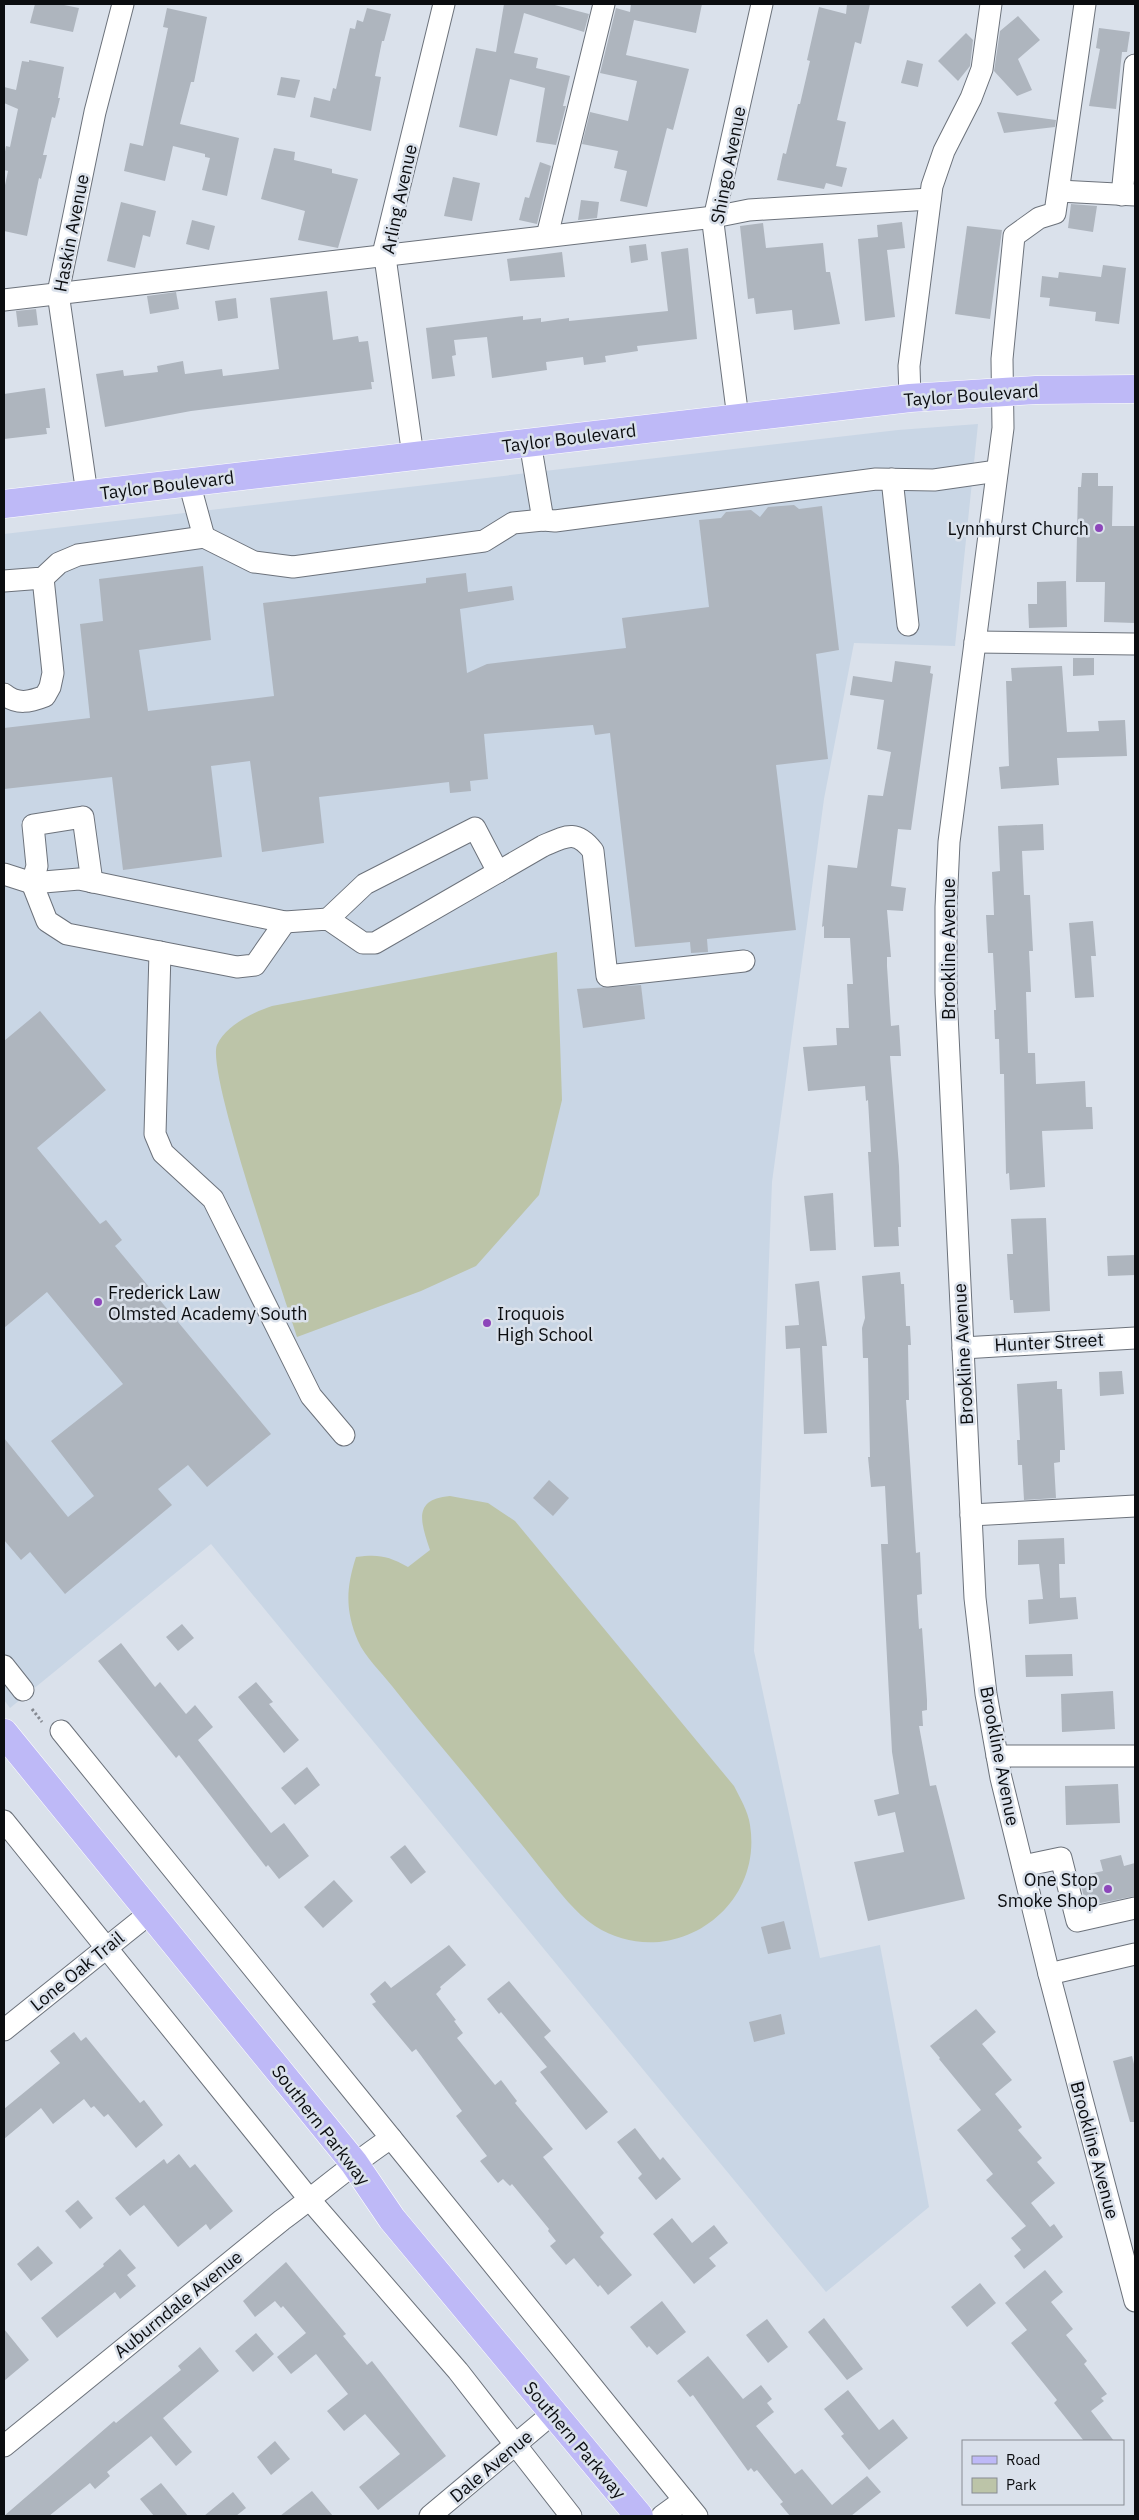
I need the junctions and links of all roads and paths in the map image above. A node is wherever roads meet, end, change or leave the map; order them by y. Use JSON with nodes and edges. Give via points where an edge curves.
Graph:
{"nodes":[{"id":1,"x":124,"y":4,"type":"edge"},
{"id":2,"x":444,"y":4,"type":"edge"},
{"id":3,"x":604,"y":4,"type":"edge"},
{"id":4,"x":762,"y":4,"type":"edge"},
{"id":5,"x":990,"y":4,"type":"edge"},
{"id":6,"x":1085,"y":4,"type":"edge"},
{"id":7,"x":1135,"y":64,"type":"edge"},
{"id":8,"x":1059,"y":191,"type":"junction"},
{"id":9,"x":1128,"y":195,"type":"edge"},
{"id":10,"x":930,"y":199,"type":"junction"},
{"id":11,"x":714,"y":217,"type":"junction"},
{"id":12,"x":547,"y":236,"type":"junction"},
{"id":13,"x":385,"y":255,"type":"junction"},
{"id":14,"x":58,"y":293,"type":"junction"},
{"id":15,"x":4,"y":300,"type":"edge"},
{"id":16,"x":1135,"y":389,"type":"edge"},
{"id":17,"x":1002,"y":392,"type":"junction"},
{"id":18,"x":910,"y":398,"type":"junction"},
{"id":19,"x":738,"y":418,"type":"junction"},
{"id":20,"x":530,"y":442,"type":"junction"},
{"id":21,"x":413,"y":456,"type":"junction"},
{"id":22,"x":997,"y":472,"type":"junction"},
{"id":23,"x":892,"y":479,"type":"junction"},
{"id":24,"x":189,"y":482,"type":"junction"},
{"id":25,"x":86,"y":494,"type":"junction"},
{"id":26,"x":4,"y":504,"type":"edge"},
{"id":27,"x":543,"y":520,"type":"junction"},
{"id":28,"x":204,"y":537,"type":"junction"},
{"id":29,"x":43,"y":578,"type":"junction"},
{"id":30,"x":4,"y":581,"type":"edge"},
{"id":31,"x":908,"y":625,"type":"dead end"},
{"id":32,"x":975,"y":642,"type":"junction"},
{"id":33,"x":1135,"y":644,"type":"edge"},
{"id":34,"x":4,"y":694,"type":"edge"},
{"id":35,"x":498,"y":872,"type":"junction"},
{"id":36,"x":4,"y":874,"type":"edge"},
{"id":37,"x":92,"y":882,"type":"junction"},
{"id":38,"x":32,"y":883,"type":"junction"},
{"id":39,"x":328,"y":919,"type":"junction"},
{"id":40,"x":285,"y":922,"type":"junction"},
{"id":41,"x":160,"y":952,"type":"junction"},
{"id":42,"x":744,"y":961,"type":"dead end"},
{"id":43,"x":1135,"y":1338,"type":"edge"},
{"id":44,"x":963,"y":1348,"type":"junction"},
{"id":45,"x":344,"y":1435,"type":"dead end"},
{"id":46,"x":1135,"y":1506,"type":"edge"},
{"id":47,"x":971,"y":1515,"type":"junction"},
{"id":48,"x":4,"y":1666,"type":"edge"},
{"id":49,"x":23,"y":1690,"type":"joint"},
{"id":50,"x":60,"y":1731,"type":"joint"},
{"id":51,"x":4,"y":1733,"type":"edge"},
{"id":52,"x":997,"y":1756,"type":"junction"},
{"id":53,"x":1135,"y":1756,"type":"edge"},
{"id":54,"x":4,"y":1821,"type":"edge"},
{"id":55,"x":1023,"y":1866,"type":"junction"},
{"id":56,"x":1135,"y":1908,"type":"edge"},
{"id":57,"x":150,"y":1913,"type":"junction"},
{"id":58,"x":107,"y":1948,"type":"junction"},
{"id":59,"x":1135,"y":1954,"type":"edge"},
{"id":60,"x":1049,"y":1974,"type":"junction"},
{"id":61,"x":4,"y":2030,"type":"edge"},
{"id":62,"x":391,"y":2138,"type":"junction"},
{"id":63,"x":354,"y":2163,"type":"junction"},
{"id":64,"x":310,"y":2200,"type":"junction"},
{"id":65,"x":1135,"y":2301,"type":"edge"},
{"id":66,"x":552,"y":2414,"type":"junction"},
{"id":67,"x":515,"y":2445,"type":"junction"},
{"id":68,"x":4,"y":2446,"type":"edge"},
{"id":69,"x":690,"y":2508,"type":"edge"},
{"id":70,"x":430,"y":2516,"type":"edge"},
{"id":71,"x":571,"y":2516,"type":"edge"},
{"id":72,"x":639,"y":2516,"type":"edge"},
{"id":73,"x":662,"y":2516,"type":"edge"}],
"edges":[{"from":1,"to":14,"type":"street","name":"Haskin Avenue","via":[[96,112]]},
{"from":2,"to":13,"type":"street","name":"Arling Avenue"},
{"from":3,"to":12,"type":"street"},
{"from":4,"to":11,"type":"street","name":"Shingo Avenue"},
{"from":5,"to":10,"type":"street","via":[[982,68],[944,152]]},
{"from":6,"to":8,"type":"street"},
{"from":7,"to":9,"type":"street"},
{"from":8,"to":9,"type":"street"},
{"from":8,"to":17,"type":"street","name":"Brookline Avenue","via":[[1055,213],[1038,218],[1014,236],[1002,359]]},
{"from":10,"to":11,"type":"street","via":[[749,210]]},
{"from":10,"to":18,"type":"street","via":[[909,366]]},
{"from":11,"to":12,"type":"street"},
{"from":11,"to":19,"type":"street","name":"Shingo Avenue"},
{"from":12,"to":13,"type":"street"},
{"from":13,"to":14,"type":"street"},
{"from":13,"to":21,"type":"street","name":"Arling Avenue"},
{"from":14,"to":15,"type":"street"},
{"from":14,"to":25,"type":"street","name":"Haskin Avenue"},
{"from":16,"to":17,"type":"main road","name":"Taylor Boulevard"},
{"from":17,"to":18,"type":"main road","name":"Taylor Boulevard"},
{"from":17,"to":22,"type":"street","name":"Brookline Avenue","via":[[1004,428]]},
{"from":18,"to":19,"type":"main road","name":"Taylor Boulevard"},
{"from":19,"to":20,"type":"main road","name":"Taylor Boulevard"},
{"from":20,"to":21,"type":"main road","name":"Taylor Boulevard"},
{"from":20,"to":27,"type":"street"},
{"from":21,"to":24,"type":"main road","name":"Taylor Boulevard"},
{"from":22,"to":23,"type":"street","via":[[934,480]]},
{"from":22,"to":32,"type":"street","name":"Brookline Avenue"},
{"from":23,"to":27,"type":"street","via":[[876,478]]},
{"from":23,"to":31,"type":"street"},
{"from":24,"to":25,"type":"main road","name":"Taylor Boulevard"},
{"from":24,"to":28,"type":"street"},
{"from":25,"to":26,"type":"main road","name":"Taylor Boulevard"},
{"from":27,"to":28,"type":"street","via":[[513,524],[484,541],[292,567],[254,562]]},
{"from":28,"to":29,"type":"street","via":[[78,556],[58,563]]},
{"from":29,"to":30,"type":"street"},
{"from":29,"to":34,"type":"street","via":[[53,673],[50,687],[45,696],[33,701],[11,700]]},
{"from":32,"to":33,"type":"street"},
{"from":32,"to":44,"type":"street","name":"Brookline Avenue","via":[[949,842],[946,907],[946,994]]},
{"from":35,"to":39,"type":"street","via":[[375,943],[363,943]]},
{"from":35,"to":39,"type":"street","via":[[475,828],[365,884]]},
{"from":35,"to":42,"type":"street","via":[[562,837],[578,836],[593,851],[607,976]]},
{"from":36,"to":38,"type":"street"},
{"from":37,"to":38,"type":"street","via":[[79,879]]},
{"from":37,"to":38,"type":"street","via":[[83,817],[33,825],[37,866]]},
{"from":37,"to":40,"type":"street"},
{"from":38,"to":41,"type":"street","via":[[47,921],[67,934]]},
{"from":39,"to":40,"type":"street"},
{"from":40,"to":41,"type":"street","via":[[255,965],[237,966]]},
{"from":41,"to":45,"type":"street","via":[[155,1134],[163,1153],[213,1200],[312,1396]]},
{"from":43,"to":44,"type":"street","name":"Hunter Street"},
{"from":44,"to":47,"type":"street","name":"Brookline Avenue"},
{"from":46,"to":47,"type":"street"},
{"from":47,"to":52,"type":"street","name":"Brookline Avenue","via":[[975,1598]]},
{"from":48,"to":49,"type":"street"},
{"from":49,"to":50,"type":"path","via":[[23,1698],[50,1732]]},
{"from":50,"to":62,"type":"street"},
{"from":51,"to":57,"type":"main road","name":"Southern Parkway"},
{"from":52,"to":53,"type":"street"},
{"from":52,"to":55,"type":"street","name":"Brookline Avenue"},
{"from":54,"to":58,"type":"street"},
{"from":55,"to":56,"type":"street","via":[[1061,1858],[1077,1921]]},
{"from":55,"to":60,"type":"street","name":"Brookline Avenue"},
{"from":57,"to":58,"type":"street","name":"Lone Oak Trail"},
{"from":57,"to":63,"type":"main road","name":"Southern Parkway"},
{"from":58,"to":61,"type":"street","name":"Lone Oak Trail"},
{"from":58,"to":64,"type":"street"},
{"from":59,"to":60,"type":"street"},
{"from":60,"to":65,"type":"street","name":"Brookline Avenue"},
{"from":62,"to":63,"type":"street","name":"Auburndale Avenue"},
{"from":62,"to":69,"type":"street"},
{"from":63,"to":64,"type":"street","name":"Auburndale Avenue"},
{"from":63,"to":66,"type":"main road","name":"Southern Parkway","via":[[392,2219]]},
{"from":64,"to":67,"type":"street","via":[[458,2371]]},
{"from":64,"to":68,"type":"street","name":"Auburndale Avenue"},
{"from":66,"to":67,"type":"street","name":"Dale Avenue"},
{"from":66,"to":72,"type":"main road","name":"Southern Parkway"},
{"from":67,"to":70,"type":"street","name":"Dale Avenue"},
{"from":67,"to":71,"type":"street"},
{"from":69,"to":73,"type":"street"}]}
